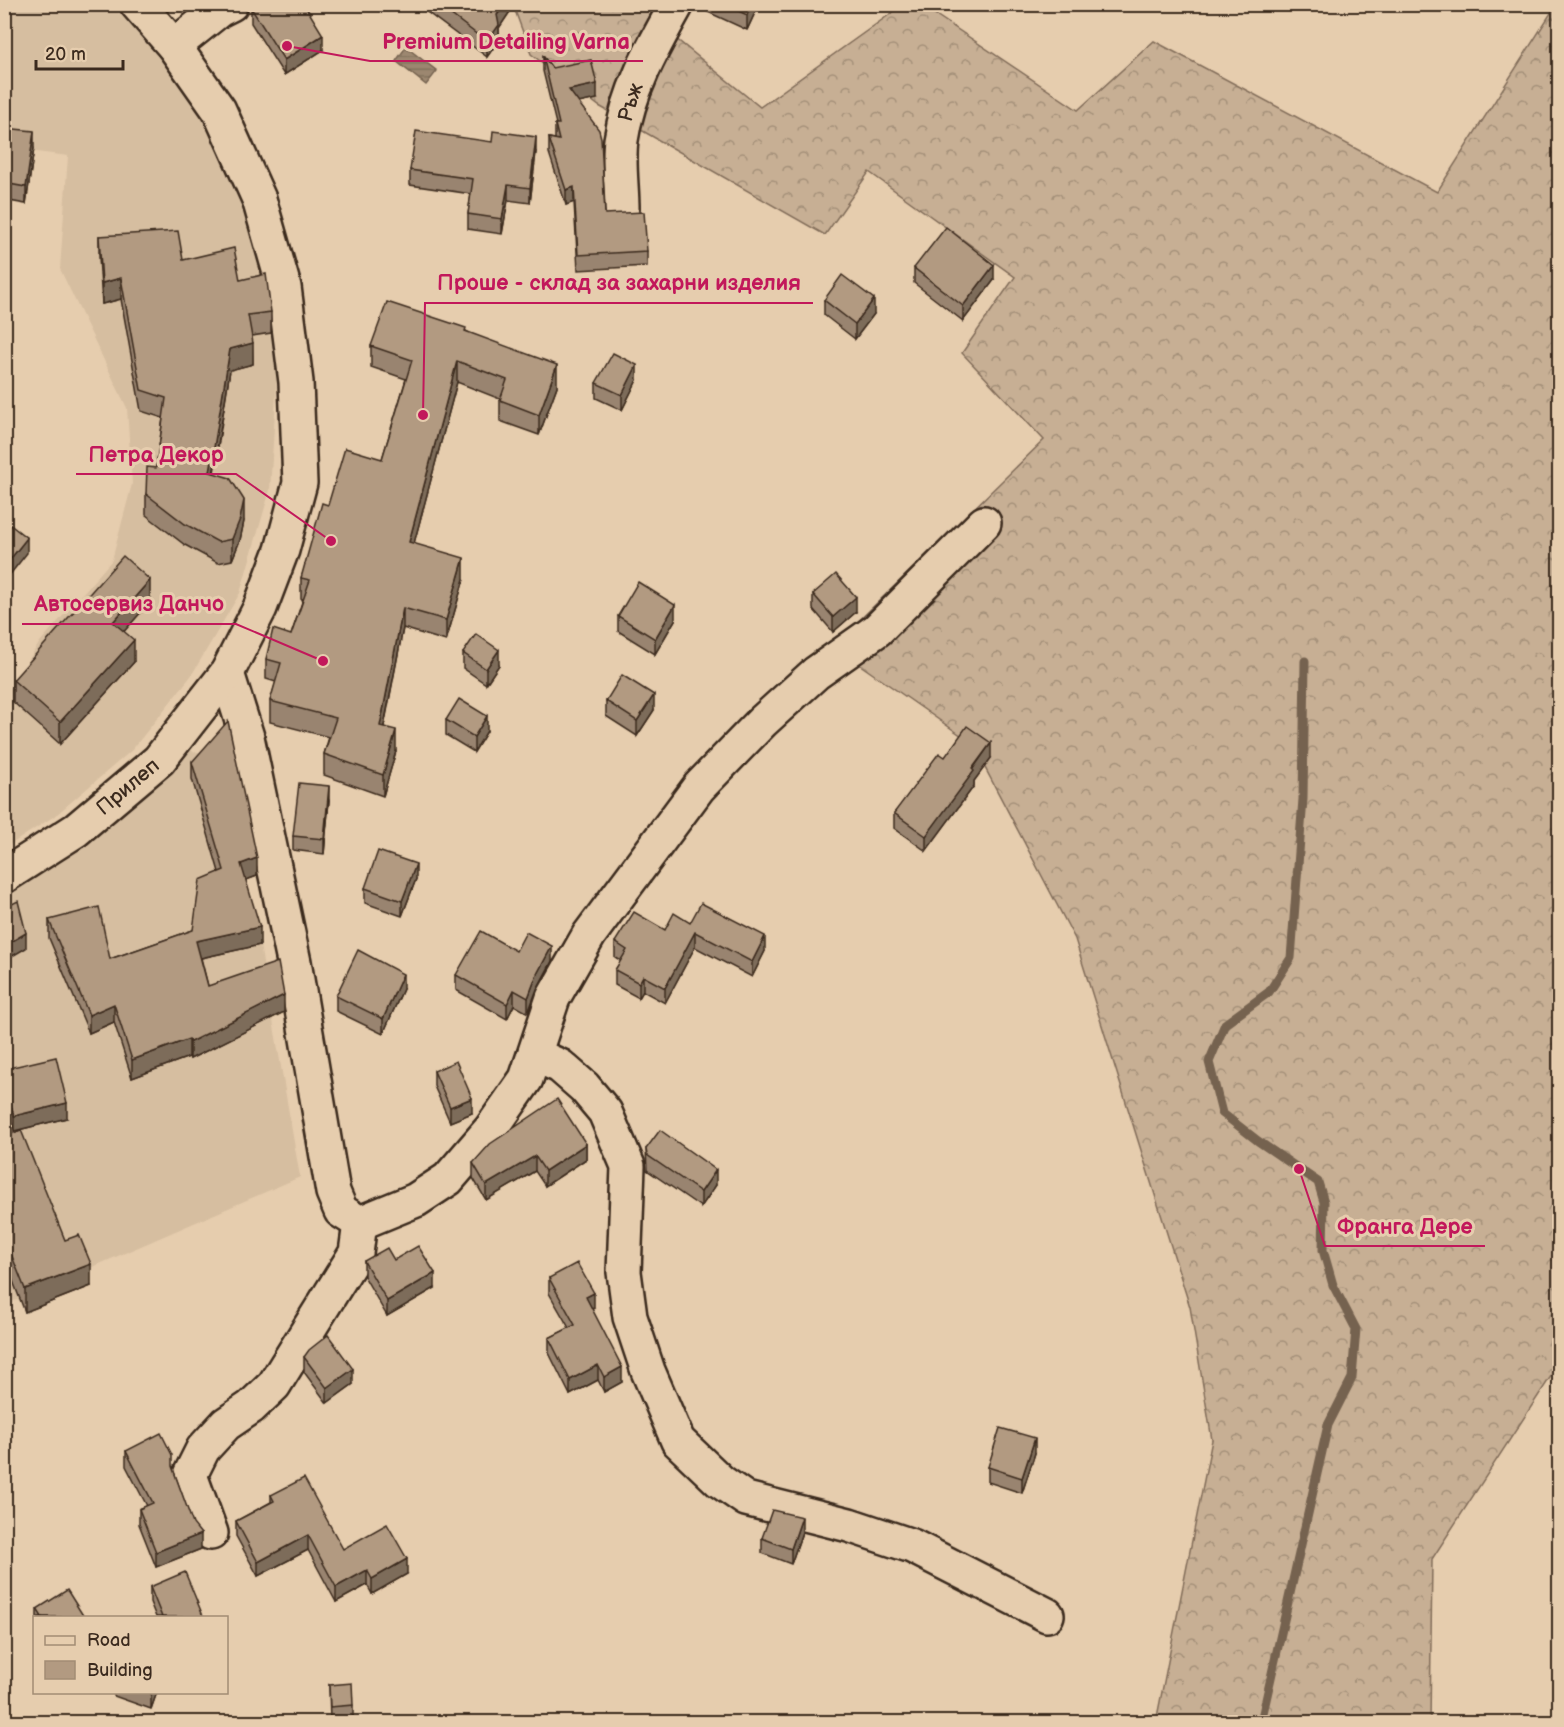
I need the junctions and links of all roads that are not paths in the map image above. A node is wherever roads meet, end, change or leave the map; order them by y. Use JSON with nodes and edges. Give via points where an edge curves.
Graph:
{"nodes":[{"id":1,"x":136,"y":4,"type":"edge"},
{"id":2,"x":231,"y":4,"type":"edge"},
{"id":3,"x":677,"y":4,"type":"edge"},
{"id":4,"x":174,"y":46,"type":"junction"},
{"id":5,"x":622,"y":209,"type":"dead end"},
{"id":6,"x":984,"y":523,"type":"dead end"},
{"id":7,"x":227,"y":673,"type":"junction"},
{"id":8,"x":4,"y":876,"type":"edge"},
{"id":9,"x":535,"y":1055,"type":"junction"},
{"id":10,"x":360,"y":1223,"type":"junction"},
{"id":11,"x":211,"y":1533,"type":"dead end"},
{"id":12,"x":1047,"y":1615,"type":"dead end"}],
"edges":[{"from":1,"to":4,"type":"street","name":"Прилеп"},
{"from":2,"to":4,"type":"street"},
{"from":3,"to":5,"type":"street","name":"Ръж","via":[[651,49],[631,100],[621,141]]},
{"from":4,"to":7,"type":"street","name":"Прилеп","via":[[219,110],[259,199],[284,287],[296,382],[300,483],[282,550],[260,608]]},
{"from":6,"to":9,"type":"street","via":[[877,630],[816,673],[699,788],[589,935],[553,998]]},
{"from":7,"to":8,"type":"street","name":"Прилеп","via":[[159,760],[76,830]]},
{"from":7,"to":10,"type":"street","via":[[247,737],[294,962],[333,1192],[341,1211]]},
{"from":9,"to":10,"type":"street","via":[[526,1079],[448,1179],[417,1200]]},
{"from":9,"to":12,"type":"street","via":[[560,1066],[591,1095],[605,1112],[628,1166],[624,1272],[630,1317],[678,1441],[720,1481],[746,1499],[849,1525],[912,1546]]},
{"from":10,"to":11,"type":"street","via":[[356,1253],[274,1385],[226,1424],[203,1449],[190,1475]]}]}
